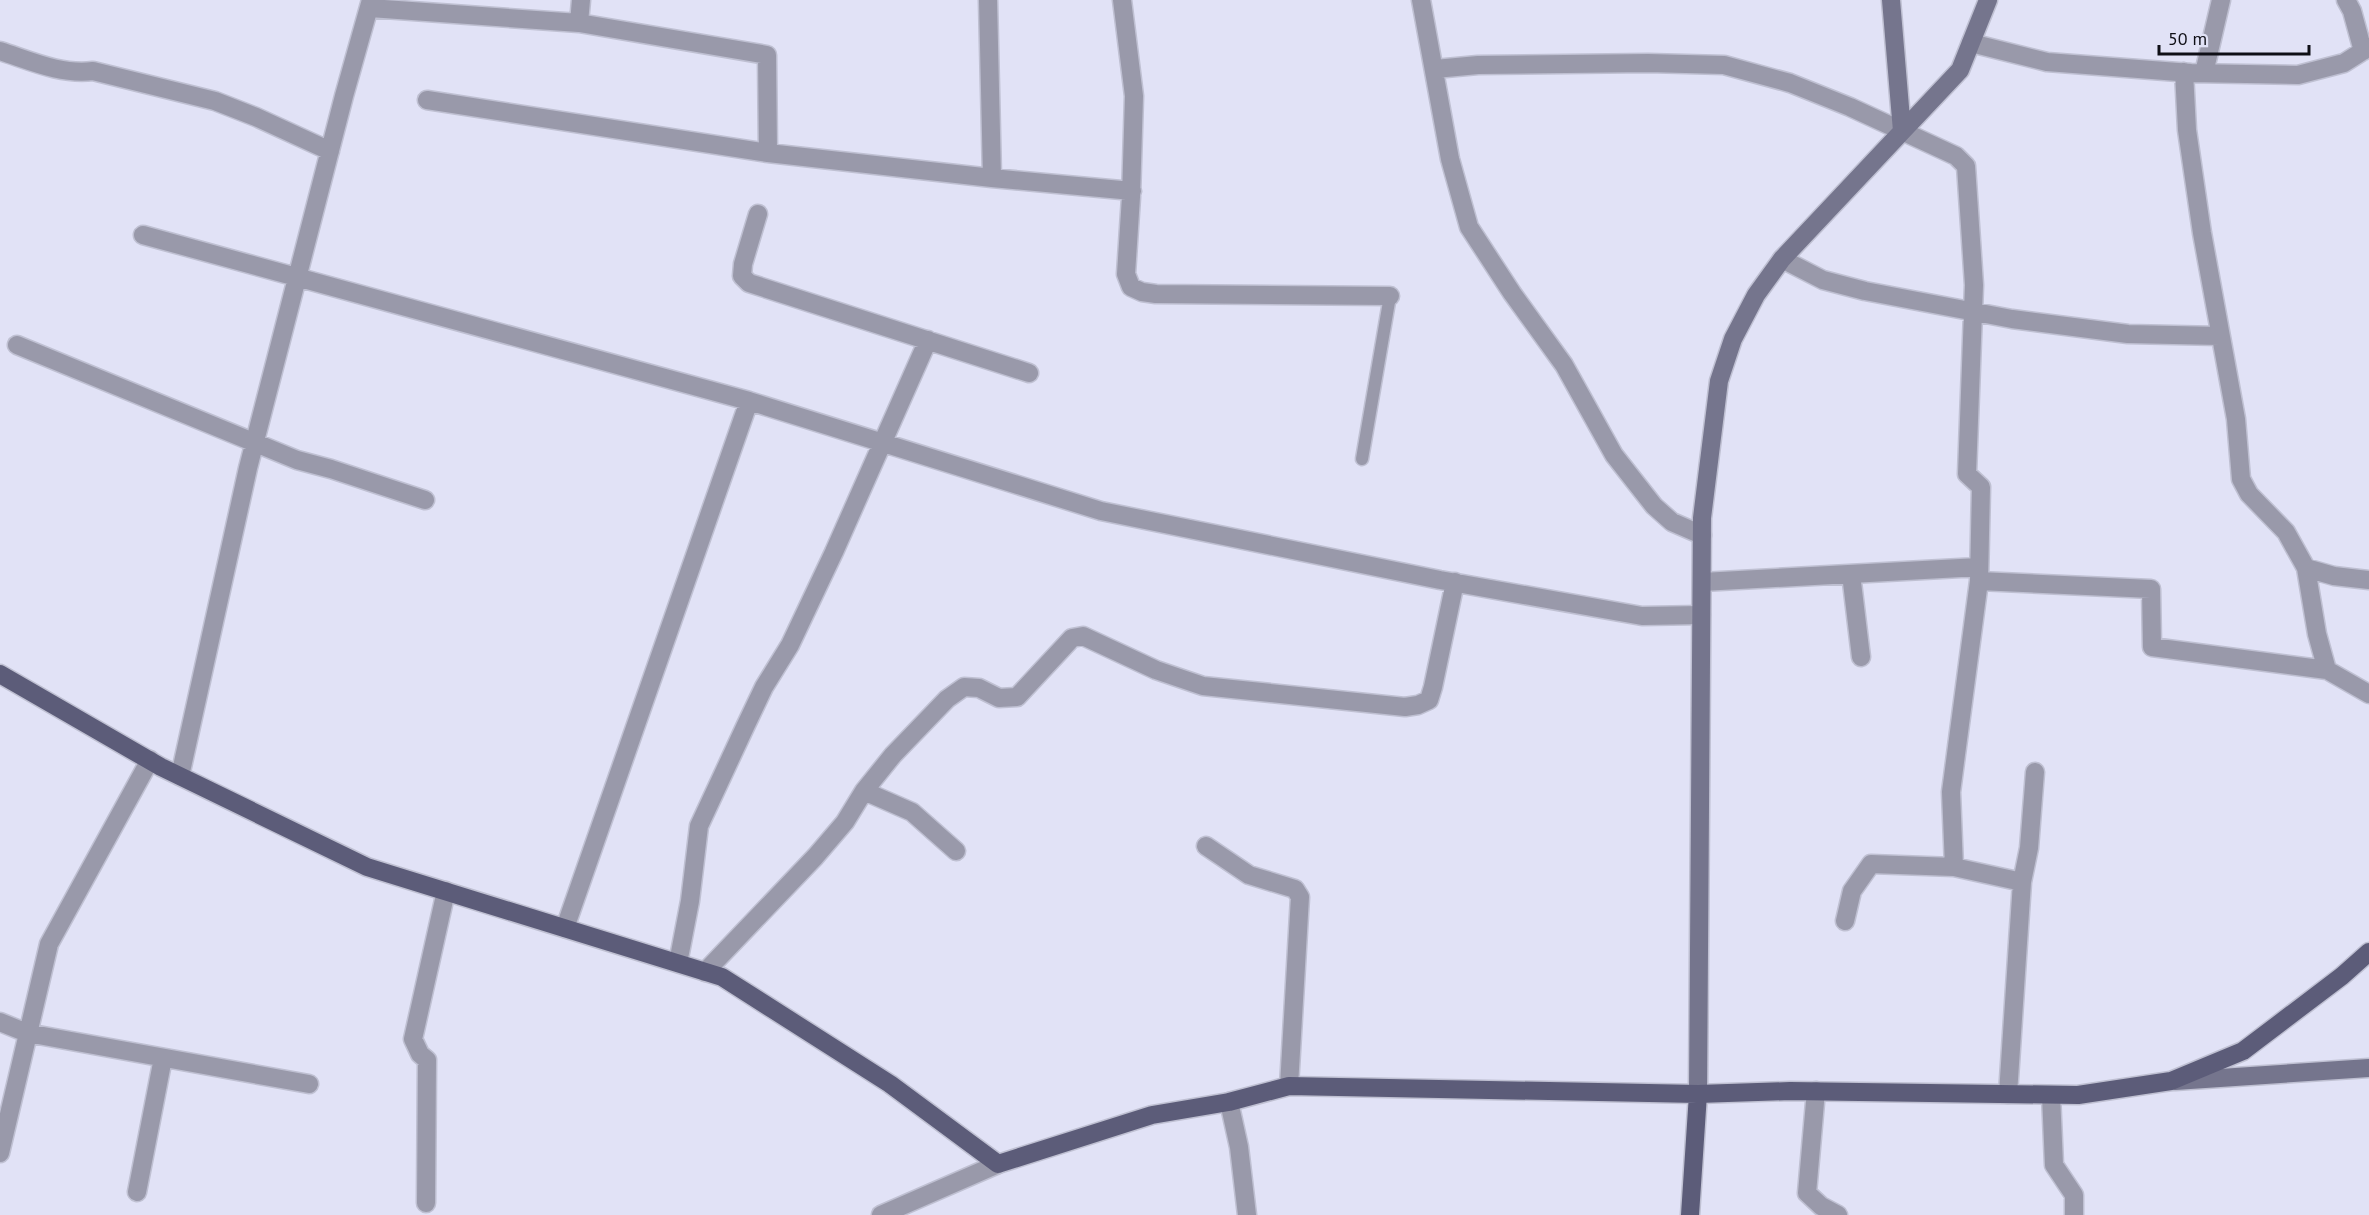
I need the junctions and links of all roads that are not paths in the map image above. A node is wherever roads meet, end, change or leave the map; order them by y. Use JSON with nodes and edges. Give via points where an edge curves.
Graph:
{"nodes":[{"id":1,"x":581,"y":0,"type":"edge"},
{"id":2,"x":988,"y":0,"type":"edge"},
{"id":3,"x":1122,"y":0,"type":"edge"},
{"id":4,"x":1421,"y":0,"type":"edge"},
{"id":5,"x":1891,"y":0,"type":"edge"},
{"id":6,"x":1988,"y":0,"type":"edge"},
{"id":7,"x":2221,"y":0,"type":"edge"},
{"id":8,"x":2346,"y":0,"type":"edge"},
{"id":9,"x":371,"y":4,"type":"edge"},
{"id":10,"x":579,"y":23,"type":"junction"},
{"id":11,"x":1971,"y":43,"type":"junction"},
{"id":12,"x":2366,"y":49,"type":"edge"},
{"id":13,"x":0,"y":51,"type":"edge"},
{"id":14,"x":1435,"y":69,"type":"junction"},
{"id":15,"x":2184,"y":72,"type":"junction"},
{"id":16,"x":2204,"y":73,"type":"junction"},
{"id":17,"x":427,"y":100,"type":"dead end"},
{"id":18,"x":1902,"y":132,"type":"junction"},
{"id":19,"x":330,"y":151,"type":"junction"},
{"id":20,"x":768,"y":153,"type":"junction"},
{"id":21,"x":992,"y":178,"type":"junction"},
{"id":22,"x":1132,"y":191,"type":"junction"},
{"id":23,"x":758,"y":214,"type":"dead end"},
{"id":24,"x":143,"y":235,"type":"dead end"},
{"id":25,"x":1782,"y":258,"type":"junction"},
{"id":26,"x":297,"y":278,"type":"junction"},
{"id":27,"x":1390,"y":296,"type":"joint"},
{"id":28,"x":1972,"y":312,"type":"junction"},
{"id":29,"x":2220,"y":336,"type":"junction"},
{"id":30,"x":928,"y":340,"type":"junction"},
{"id":31,"x":17,"y":345,"type":"dead end"},
{"id":32,"x":1029,"y":373,"type":"dead end"},
{"id":33,"x":749,"y":401,"type":"junction"},
{"id":34,"x":883,"y":441,"type":"junction"},
{"id":35,"x":254,"y":442,"type":"junction"},
{"id":36,"x":1362,"y":459,"type":"dead end"},
{"id":37,"x":425,"y":500,"type":"dead end"},
{"id":38,"x":1702,"y":535,"type":"junction"},
{"id":39,"x":2306,"y":568,"type":"junction"},
{"id":40,"x":1851,"y":574,"type":"junction"},
{"id":41,"x":1979,"y":574,"type":"junction"},
{"id":42,"x":2369,"y":580,"type":"edge"},
{"id":43,"x":1455,"y":582,"type":"junction"},
{"id":44,"x":1702,"y":582,"type":"junction"},
{"id":45,"x":1701,"y":615,"type":"junction"},
{"id":46,"x":1861,"y":657,"type":"dead end"},
{"id":47,"x":2327,"y":670,"type":"junction"},
{"id":48,"x":0,"y":674,"type":"edge"},
{"id":49,"x":2369,"y":694,"type":"edge"},
{"id":50,"x":150,"y":760,"type":"junction"},
{"id":51,"x":2035,"y":772,"type":"dead end"},
{"id":52,"x":180,"y":776,"type":"junction"},
{"id":53,"x":864,"y":791,"type":"junction"},
{"id":54,"x":1206,"y":846,"type":"dead end"},
{"id":55,"x":956,"y":851,"type":"dead end"},
{"id":56,"x":1954,"y":867,"type":"junction"},
{"id":57,"x":2022,"y":882,"type":"junction"},
{"id":58,"x":446,"y":891,"type":"junction"},
{"id":59,"x":1845,"y":921,"type":"dead end"},
{"id":60,"x":565,"y":928,"type":"junction"},
{"id":61,"x":2369,"y":952,"type":"edge"},
{"id":62,"x":678,"y":963,"type":"junction"},
{"id":63,"x":705,"y":972,"type":"junction"},
{"id":64,"x":0,"y":1022,"type":"edge"},
{"id":65,"x":27,"y":1033,"type":"junction"},
{"id":66,"x":163,"y":1058,"type":"junction"},
{"id":67,"x":2369,"y":1068,"type":"edge"},
{"id":68,"x":2171,"y":1081,"type":"junction"},
{"id":69,"x":309,"y":1084,"type":"dead end"},
{"id":70,"x":1289,"y":1086,"type":"junction"},
{"id":71,"x":1816,"y":1091,"type":"junction"},
{"id":72,"x":1698,"y":1094,"type":"junction"},
{"id":73,"x":2008,"y":1094,"type":"junction"},
{"id":74,"x":2051,"y":1095,"type":"junction"},
{"id":75,"x":1229,"y":1102,"type":"junction"},
{"id":76,"x":0,"y":1154,"type":"edge"},
{"id":77,"x":998,"y":1164,"type":"junction"},
{"id":78,"x":137,"y":1192,"type":"dead end"},
{"id":79,"x":426,"y":1203,"type":"dead end"},
{"id":80,"x":881,"y":1215,"type":"edge"},
{"id":81,"x":1247,"y":1215,"type":"edge"},
{"id":82,"x":1690,"y":1215,"type":"edge"},
{"id":83,"x":1838,"y":1215,"type":"edge"},
{"id":84,"x":2074,"y":1215,"type":"edge"}],
"edges":[{"from":1,"to":10,"type":"street"},
{"from":2,"to":21,"type":"street"},
{"from":3,"to":22,"type":"street","via":[[1134,96]]},
{"from":4,"to":14,"type":"street"},
{"from":5,"to":18,"type":"main road"},
{"from":6,"to":11,"type":"main road"},
{"from":7,"to":16,"type":"street"},
{"from":8,"to":12,"type":"street"},
{"from":9,"to":10,"type":"street"},
{"from":9,"to":19,"type":"street"},
{"from":10,"to":20,"type":"street","via":[[767,55]]},
{"from":11,"to":15,"type":"street","via":[[2047,62]]},
{"from":11,"to":18,"type":"main road","via":[[1960,70]]},
{"from":12,"to":16,"type":"street","via":[[2344,63],[2298,75]]},
{"from":13,"to":19,"type":"street","via":[[42,66],[78,73],[93,71],[215,101]]},
{"from":14,"to":18,"type":"street","via":[[1478,65],[1724,65],[1790,83]]},
{"from":14,"to":38,"type":"street","via":[[1450,159],[1469,227],[1564,365],[1614,455],[1654,506],[1672,522]]},
{"from":15,"to":16,"type":"street"},
{"from":15,"to":29,"type":"street","via":[[2187,130]]},
{"from":17,"to":20,"type":"street"},
{"from":18,"to":25,"type":"main road"},
{"from":18,"to":28,"type":"street","via":[[1956,156],[1966,166],[1974,285]]},
{"from":19,"to":26,"type":"street"},
{"from":20,"to":21,"type":"street"},
{"from":21,"to":22,"type":"street"},
{"from":22,"to":27,"type":"street","via":[[1126,274],[1131,286],[1142,292]]},
{"from":23,"to":30,"type":"street","via":[[743,264],[742,276],[748,283]]},
{"from":24,"to":26,"type":"street"},
{"from":25,"to":28,"type":"street","via":[[1823,280]]},
{"from":25,"to":38,"type":"main road","via":[[1756,295],[1733,339],[1719,381]]},
{"from":26,"to":33,"type":"street"},
{"from":26,"to":35,"type":"street"},
{"from":27,"to":36,"type":"lane"},
{"from":28,"to":29,"type":"street","via":[[2097,331]]},
{"from":28,"to":41,"type":"street","via":[[1967,474],[1981,487]]},
{"from":29,"to":39,"type":"street","via":[[2236,419],[2241,479],[2249,494],[2286,532]]},
{"from":30,"to":32,"type":"street"},
{"from":30,"to":34,"type":"street"},
{"from":31,"to":35,"type":"street"},
{"from":33,"to":34,"type":"street"},
{"from":33,"to":60,"type":"street"},
{"from":34,"to":43,"type":"street","via":[[1101,511]]},
{"from":34,"to":62,"type":"street","via":[[790,645],[764,687],[699,826]]},
{"from":35,"to":37,"type":"street","via":[[297,460]]},
{"from":35,"to":52,"type":"street"},
{"from":38,"to":44,"type":"main road"},
{"from":39,"to":42,"type":"street"},
{"from":39,"to":47,"type":"street"},
{"from":40,"to":41,"type":"street"},
{"from":40,"to":44,"type":"street"},
{"from":40,"to":46,"type":"street"},
{"from":41,"to":47,"type":"street","via":[[2151,589],[2152,646]]},
{"from":41,"to":56,"type":"street","via":[[1951,792]]},
{"from":43,"to":45,"type":"street","via":[[1642,616]]},
{"from":43,"to":53,"type":"street","via":[[1433,687],[1429,699],[1418,705],[1406,707],[1203,686],[1156,670],[1083,636],[1072,638],[1017,697],[999,698],[979,688],[964,687],[947,699]]},
{"from":44,"to":45,"type":"main road"},
{"from":45,"to":72,"type":"main road"},
{"from":47,"to":49,"type":"street"},
{"from":48,"to":50,"type":"main road"},
{"from":50,"to":52,"type":"main road"},
{"from":50,"to":65,"type":"street","via":[[49,944]]},
{"from":51,"to":57,"type":"street"},
{"from":52,"to":58,"type":"main road","via":[[366,867]]},
{"from":53,"to":55,"type":"street","via":[[912,812]]},
{"from":53,"to":63,"type":"street","via":[[845,822],[815,857]]},
{"from":54,"to":70,"type":"street","via":[[1248,875],[1295,889],[1300,897]]},
{"from":56,"to":57,"type":"street"},
{"from":56,"to":59,"type":"street","via":[[1871,864],[1852,891]]},
{"from":57,"to":73,"type":"street"},
{"from":58,"to":60,"type":"main road"},
{"from":58,"to":79,"type":"street","via":[[413,1039],[427,1060]]},
{"from":60,"to":62,"type":"main road"},
{"from":61,"to":68,"type":"main road","via":[[2242,1051]]},
{"from":62,"to":63,"type":"main road"},
{"from":63,"to":77,"type":"main road","via":[[722,977],[890,1084]]},
{"from":64,"to":65,"type":"street"},
{"from":65,"to":66,"type":"street"},
{"from":65,"to":76,"type":"street"},
{"from":66,"to":69,"type":"street"},
{"from":66,"to":78,"type":"street"},
{"from":67,"to":68,"type":"main road"},
{"from":68,"to":74,"type":"main road","via":[[2078,1095]]},
{"from":70,"to":72,"type":"main road"},
{"from":70,"to":75,"type":"main road"},
{"from":71,"to":72,"type":"main road"},
{"from":71,"to":73,"type":"main road"},
{"from":71,"to":83,"type":"street","via":[[1807,1193]]},
{"from":72,"to":82,"type":"main road"},
{"from":73,"to":74,"type":"main road"},
{"from":74,"to":84,"type":"street","via":[[2054,1165],[2074,1195]]},
{"from":75,"to":77,"type":"main road","via":[[1152,1115]]},
{"from":75,"to":81,"type":"street"},
{"from":77,"to":80,"type":"street"}]}
